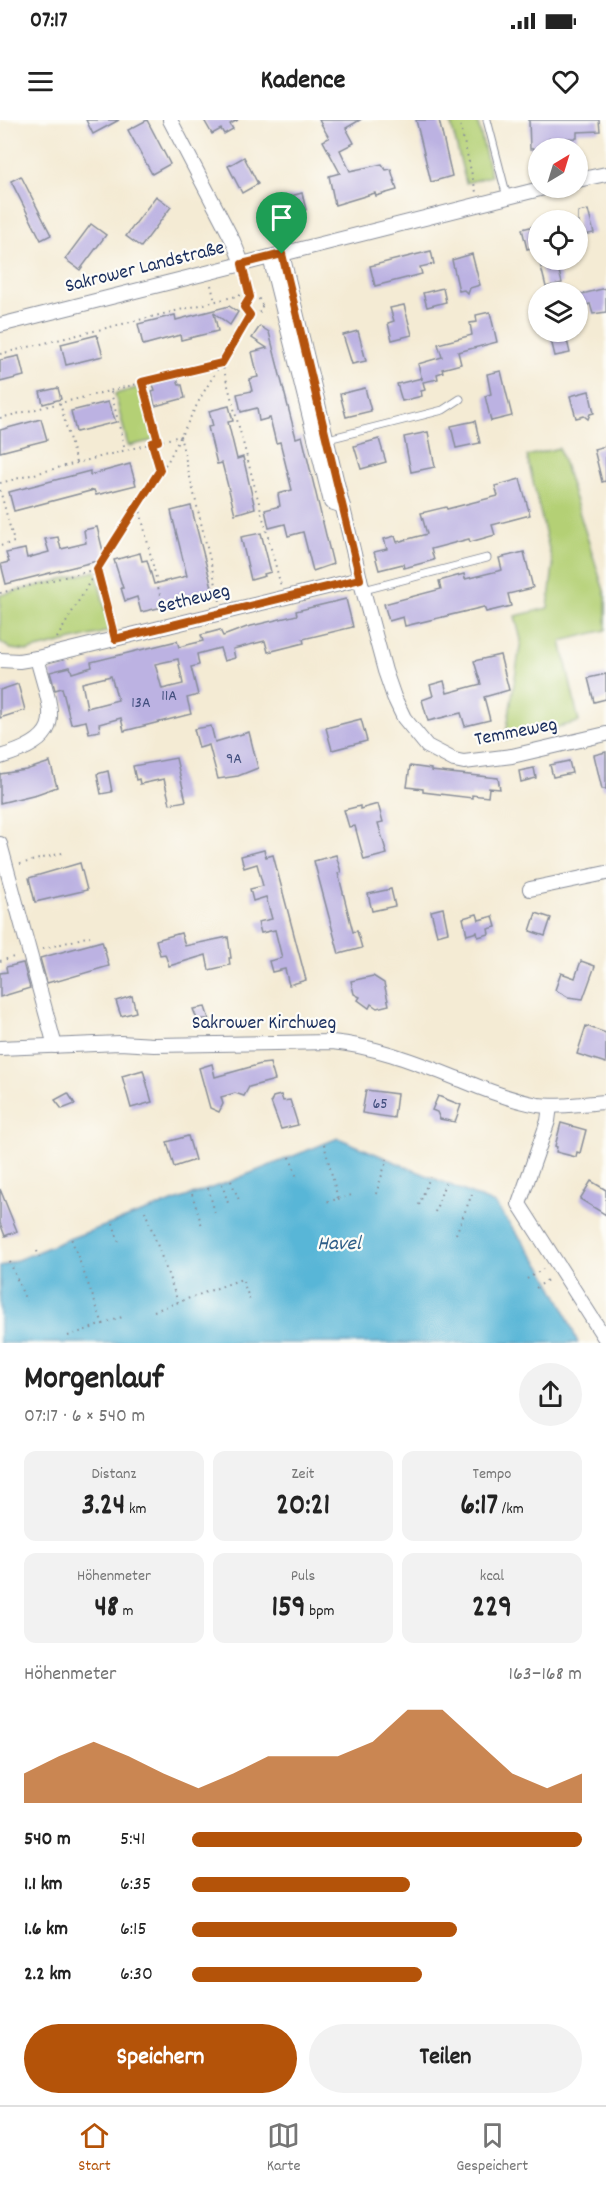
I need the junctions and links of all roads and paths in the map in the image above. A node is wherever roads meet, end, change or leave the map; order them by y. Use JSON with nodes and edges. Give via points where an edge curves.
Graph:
{"nodes":[{"id":1,"x":170,"y":120,"type":"edge"},
{"id":2,"x":459,"y":120,"type":"edge"},
{"id":3,"x":487,"y":120,"type":"edge"},
{"id":4,"x":606,"y":174,"type":"edge"},
{"id":5,"x":588,"y":178,"type":"edge"},
{"id":6,"x":528,"y":192,"type":"edge"},
{"id":7,"x":507,"y":197,"type":"junction"},
{"id":8,"x":479,"y":204,"type":"junction"},
{"id":9,"x":276,"y":256,"type":"junction"},
{"id":10,"x":242,"y":264,"type":"junction"},
{"id":11,"x":210,"y":282,"type":"dead end"},
{"id":12,"x":249,"y":295,"type":"junction"},
{"id":13,"x":215,"y":302,"type":"junction"},
{"id":14,"x":250,"y":315,"type":"junction"},
{"id":15,"x":0,"y":325,"type":"edge"},
{"id":16,"x":0,"y":354,"type":"edge"},
{"id":17,"x":222,"y":363,"type":"junction"},
{"id":18,"x":142,"y":382,"type":"junction"},
{"id":19,"x":110,"y":391,"type":"junction"},
{"id":20,"x":460,"y":399,"type":"dead end"},
{"id":21,"x":60,"y":403,"type":"junction"},
{"id":22,"x":0,"y":418,"type":"edge"},
{"id":23,"x":180,"y":436,"type":"junction"},
{"id":24,"x":321,"y":440,"type":"junction"},
{"id":25,"x":158,"y":441,"type":"junction"},
{"id":26,"x":152,"y":443,"type":"junction"},
{"id":27,"x":125,"y":450,"type":"junction"},
{"id":28,"x":76,"y":463,"type":"junction"},
{"id":29,"x":160,"y":470,"type":"junction"},
{"id":30,"x":0,"y":483,"type":"edge"},
{"id":31,"x":0,"y":490,"type":"edge"},
{"id":32,"x":138,"y":504,"type":"junction"},
{"id":33,"x":0,"y":546,"type":"edge"},
{"id":34,"x":487,"y":558,"type":"dead end"},
{"id":35,"x":97,"y":569,"type":"junction"},
{"id":36,"x":362,"y":585,"type":"junction"},
{"id":37,"x":0,"y":592,"type":"edge"},
{"id":38,"x":284,"y":597,"type":"junction"},
{"id":39,"x":223,"y":612,"type":"junction"},
{"id":40,"x":168,"y":626,"type":"junction"},
{"id":41,"x":115,"y":639,"type":"junction"},
{"id":42,"x":42,"y":657,"type":"junction"},
{"id":43,"x":0,"y":660,"type":"edge"},
{"id":44,"x":606,"y":734,"type":"edge"},
{"id":45,"x":0,"y":757,"type":"edge"},
{"id":46,"x":0,"y":844,"type":"edge"},
{"id":47,"x":66,"y":852,"type":"dead end"},
{"id":48,"x":7,"y":868,"type":"junction"},
{"id":49,"x":606,"y":873,"type":"edge"},
{"id":50,"x":530,"y":889,"type":"dead end"},
{"id":51,"x":90,"y":936,"type":"dead end"},
{"id":52,"x":30,"y":952,"type":"junction"},
{"id":53,"x":0,"y":961,"type":"edge"},
{"id":54,"x":55,"y":1046,"type":"junction"},
{"id":55,"x":0,"y":1048,"type":"edge"},
{"id":56,"x":606,"y":1102,"type":"edge"},
{"id":57,"x":550,"y":1106,"type":"junction"},
{"id":58,"x":324,"y":1143,"type":"dead end"},
{"id":59,"x":290,"y":1157,"type":"dead end"},
{"id":60,"x":387,"y":1159,"type":"dead end"},
{"id":61,"x":430,"y":1177,"type":"dead end"},
{"id":62,"x":297,"y":1178,"type":"dead end"},
{"id":63,"x":231,"y":1181,"type":"dead end"},
{"id":64,"x":445,"y":1183,"type":"dead end"},
{"id":65,"x":222,"y":1184,"type":"dead end"},
{"id":66,"x":208,"y":1188,"type":"dead end"},
{"id":67,"x":192,"y":1194,"type":"dead end"},
{"id":68,"x":355,"y":1194,"type":"dead end"},
{"id":69,"x":376,"y":1194,"type":"dead end"},
{"id":70,"x":472,"y":1194,"type":"dead end"},
{"id":71,"x":338,"y":1198,"type":"junction"},
{"id":72,"x":238,"y":1200,"type":"dead end"},
{"id":73,"x":325,"y":1202,"type":"dead end"},
{"id":74,"x":228,"y":1203,"type":"dead end"},
{"id":75,"x":419,"y":1205,"type":"dead end"},
{"id":76,"x":145,"y":1211,"type":"dead end"},
{"id":77,"x":435,"y":1212,"type":"dead end"},
{"id":78,"x":216,"y":1216,"type":"dead end"},
{"id":79,"x":113,"y":1223,"type":"dead end"},
{"id":80,"x":202,"y":1226,"type":"dead end"},
{"id":81,"x":456,"y":1234,"type":"dead end"},
{"id":82,"x":71,"y":1238,"type":"dead end"},
{"id":83,"x":120,"y":1246,"type":"dead end"},
{"id":84,"x":37,"y":1251,"type":"dead end"},
{"id":85,"x":40,"y":1259,"type":"dead end"},
{"id":86,"x":10,"y":1262,"type":"dead end"},
{"id":87,"x":543,"y":1269,"type":"dead end"},
{"id":88,"x":526,"y":1279,"type":"dead end"},
{"id":89,"x":549,"y":1279,"type":"dead end"},
{"id":90,"x":536,"y":1287,"type":"dead end"},
{"id":91,"x":26,"y":1301,"type":"dead end"},
{"id":92,"x":178,"y":1302,"type":"junction"},
{"id":93,"x":251,"y":1303,"type":"dead end"},
{"id":94,"x":154,"y":1311,"type":"dead end"},
{"id":95,"x":122,"y":1317,"type":"dead end"},
{"id":96,"x":103,"y":1324,"type":"junction"},
{"id":97,"x":69,"y":1336,"type":"dead end"},
{"id":98,"x":606,"y":1340,"type":"edge"}],
"edges":[{"from":1,"to":10,"type":"street"},
{"from":2,"to":8,"type":"path"},
{"from":3,"to":7,"type":"lane"},
{"from":4,"to":5,"type":"street"},
{"from":6,"to":7,"type":"street","name":"Sakrower Landstraße"},
{"from":7,"to":8,"type":"street","name":"Sakrower Landstraße"},
{"from":8,"to":9,"type":"street","name":"Sakrower Landstraße"},
{"from":9,"to":10,"type":"street","name":"Sakrower Landstraße"},
{"from":9,"to":24,"type":"street","name":"Temmeweg"},
{"from":10,"to":12,"type":"path"},
{"from":10,"to":15,"type":"street","name":"Sakrower Landstraße"},
{"from":11,"to":13,"type":"path"},
{"from":12,"to":13,"type":"path"},
{"from":12,"to":14,"type":"path","via":[[244,307]]},
{"from":12,"to":14,"type":"path","via":[[263,305],[261,312]]},
{"from":13,"to":16,"type":"path"},
{"from":14,"to":17,"type":"path"},
{"from":17,"to":18,"type":"path"},
{"from":17,"to":23,"type":"path"},
{"from":17,"to":38,"type":"path"},
{"from":18,"to":19,"type":"path"},
{"from":18,"to":25,"type":"path"},
{"from":19,"to":21,"type":"path"},
{"from":19,"to":27,"type":"path"},
{"from":20,"to":24,"type":"lane","via":[[443,410]]},
{"from":21,"to":22,"type":"path"},
{"from":21,"to":28,"type":"path"},
{"from":23,"to":25,"type":"path"},
{"from":23,"to":29,"type":"path"},
{"from":23,"to":39,"type":"path"},
{"from":24,"to":36,"type":"street","name":"Temmeweg","via":[[343,506]]},
{"from":25,"to":26,"type":"path"},
{"from":26,"to":27,"type":"path"},
{"from":26,"to":29,"type":"path"},
{"from":27,"to":28,"type":"path"},
{"from":28,"to":30,"type":"path"},
{"from":29,"to":32,"type":"path"},
{"from":31,"to":33,"type":"path","via":[[14,542]]},
{"from":32,"to":35,"type":"path"},
{"from":32,"to":40,"type":"path"},
{"from":34,"to":36,"type":"lane"},
{"from":35,"to":37,"type":"path"},
{"from":35,"to":41,"type":"path"},
{"from":35,"to":42,"type":"path"},
{"from":36,"to":38,"type":"street","name":"Setheweg"},
{"from":36,"to":44,"type":"street","name":"Temmeweg","via":[[394,697],[413,732],[439,754],[454,760],[484,760]]},
{"from":38,"to":39,"type":"street","name":"Setheweg"},
{"from":39,"to":40,"type":"street","name":"Setheweg"},
{"from":40,"to":41,"type":"street","name":"Setheweg"},
{"from":41,"to":42,"type":"street","name":"Setheweg"},
{"from":42,"to":43,"type":"street","name":"Setheweg"},
{"from":42,"to":45,"type":"street","via":[[51,721],[37,743]]},
{"from":46,"to":48,"type":"street"},
{"from":47,"to":48,"type":"path"},
{"from":48,"to":52,"type":"street"},
{"from":49,"to":50,"type":"street"},
{"from":51,"to":52,"type":"path"},
{"from":52,"to":53,"type":"path"},
{"from":52,"to":54,"type":"street"},
{"from":54,"to":55,"type":"street","name":"Sakrower Kirchweg"},
{"from":54,"to":57,"type":"street","name":"Sakrower Kirchweg","via":[[341,1042],[419,1064],[503,1097]]},
{"from":56,"to":57,"type":"street","name":"Sakrower Kirchweg"},
{"from":57,"to":98,"type":"street","via":[[519,1204]]},
{"from":58,"to":71,"type":"path"},
{"from":59,"to":62,"type":"path"},
{"from":60,"to":69,"type":"path"},
{"from":61,"to":75,"type":"path"},
{"from":63,"to":72,"type":"path"},
{"from":64,"to":77,"type":"path"},
{"from":65,"to":74,"type":"path"},
{"from":66,"to":78,"type":"path"},
{"from":67,"to":80,"type":"path"},
{"from":68,"to":71,"type":"path"},
{"from":70,"to":81,"type":"path"},
{"from":71,"to":73,"type":"path"},
{"from":76,"to":92,"type":"path"},
{"from":79,"to":83,"type":"path"},
{"from":82,"to":96,"type":"path"},
{"from":84,"to":85,"type":"path"},
{"from":86,"to":91,"type":"path"},
{"from":87,"to":88,"type":"path"},
{"from":89,"to":90,"type":"path"},
{"from":92,"to":93,"type":"path","via":[[242,1279]]},
{"from":92,"to":94,"type":"path"},
{"from":95,"to":96,"type":"path"},
{"from":96,"to":97,"type":"path"}]}
